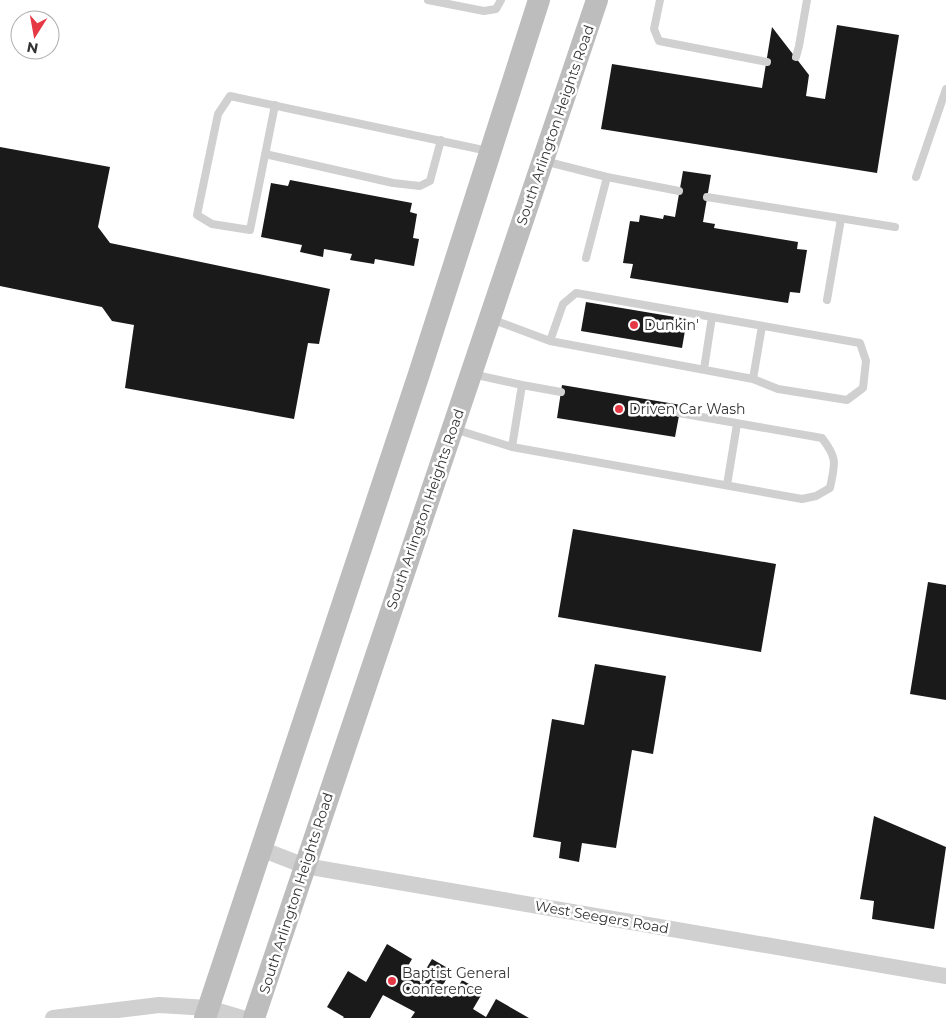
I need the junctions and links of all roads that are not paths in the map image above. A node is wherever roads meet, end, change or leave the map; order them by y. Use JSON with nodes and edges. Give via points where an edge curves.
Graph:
{"nodes":[{"id":1,"x":428,"y":0,"type":"edge"},
{"id":2,"x":501,"y":0,"type":"edge"},
{"id":3,"x":540,"y":0,"type":"edge"},
{"id":4,"x":597,"y":0,"type":"edge"},
{"id":5,"x":660,"y":0,"type":"edge"},
{"id":6,"x":807,"y":0,"type":"edge"},
{"id":7,"x":796,"y":57,"type":"dead end"},
{"id":8,"x":767,"y":62,"type":"dead end"},
{"id":9,"x":946,"y":89,"type":"edge"},
{"id":10,"x":275,"y":105,"type":"junction"},
{"id":11,"x":440,"y":140,"type":"junction"},
{"id":12,"x":490,"y":152,"type":"junction"},
{"id":13,"x":265,"y":154,"type":"junction"},
{"id":14,"x":543,"y":160,"type":"junction"},
{"id":15,"x":607,"y":177,"type":"junction"},
{"id":16,"x":916,"y":177,"type":"dead end"},
{"id":17,"x":680,"y":192,"type":"dead end"},
{"id":18,"x":707,"y":197,"type":"dead end"},
{"id":19,"x":841,"y":219,"type":"junction"},
{"id":20,"x":895,"y":227,"type":"dead end"},
{"id":21,"x":586,"y":258,"type":"dead end"},
{"id":22,"x":827,"y":300,"type":"dead end"},
{"id":23,"x":712,"y":317,"type":"junction"},
{"id":24,"x":490,"y":318,"type":"junction"},
{"id":25,"x":762,"y":326,"type":"junction"},
{"id":26,"x":550,"y":341,"type":"junction"},
{"id":27,"x":704,"y":369,"type":"junction"},
{"id":28,"x":470,"y":374,"type":"junction"},
{"id":29,"x":753,"y":378,"type":"junction"},
{"id":30,"x":522,"y":385,"type":"junction"},
{"id":31,"x":561,"y":392,"type":"dead end"},
{"id":32,"x":679,"y":413,"type":"dead end"},
{"id":33,"x":737,"y":424,"type":"junction"},
{"id":34,"x":452,"y":428,"type":"junction"},
{"id":35,"x":512,"y":447,"type":"junction"},
{"id":36,"x":727,"y":485,"type":"junction"},
{"id":37,"x":261,"y":849,"type":"junction"},
{"id":38,"x":305,"y":866,"type":"junction"},
{"id":39,"x":946,"y":976,"type":"edge"},
{"id":40,"x":206,"y":1013,"type":"edge"},
{"id":41,"x":53,"y":1018,"type":"edge"},
{"id":42,"x":242,"y":1018,"type":"edge"},
{"id":43,"x":254,"y":1018,"type":"edge"}],
"edges":[{"from":1,"to":2,"type":"lane","via":[[484,11],[496,10]]},
{"from":3,"to":12,"type":"main road"},
{"from":4,"to":14,"type":"main road","name":"South Arlington Heights Road"},
{"from":5,"to":8,"type":"lane","via":[[654,29],[660,41]]},
{"from":6,"to":7,"type":"lane"},
{"from":9,"to":16,"type":"lane"},
{"from":10,"to":11,"type":"lane"},
{"from":10,"to":13,"type":"lane"},
{"from":10,"to":13,"type":"lane","via":[[230,96],[218,114],[197,215],[212,224],[250,230]]},
{"from":11,"to":12,"type":"lane"},
{"from":11,"to":13,"type":"lane","via":[[430,181],[420,186],[393,183]]},
{"from":12,"to":37,"type":"main road"},
{"from":14,"to":15,"type":"lane"},
{"from":14,"to":24,"type":"main road","name":"South Arlington Heights Road"},
{"from":15,"to":17,"type":"lane"},
{"from":15,"to":21,"type":"lane"},
{"from":18,"to":19,"type":"lane"},
{"from":19,"to":20,"type":"lane"},
{"from":19,"to":22,"type":"lane"},
{"from":23,"to":25,"type":"lane"},
{"from":23,"to":26,"type":"lane","via":[[576,293],[563,304]]},
{"from":23,"to":27,"type":"lane"},
{"from":24,"to":26,"type":"lane"},
{"from":24,"to":28,"type":"main road","name":"South Arlington Heights Road"},
{"from":25,"to":29,"type":"lane"},
{"from":25,"to":29,"type":"lane","via":[[860,343],[866,361],[863,388],[847,400],[778,389]]},
{"from":26,"to":27,"type":"lane"},
{"from":27,"to":29,"type":"lane"},
{"from":28,"to":30,"type":"lane"},
{"from":28,"to":34,"type":"main road","name":"South Arlington Heights Road"},
{"from":30,"to":31,"type":"lane"},
{"from":30,"to":35,"type":"lane"},
{"from":32,"to":33,"type":"lane"},
{"from":33,"to":36,"type":"lane"},
{"from":33,"to":36,"type":"lane","via":[[822,438],[832,451],[835,463],[830,488],[802,499]]},
{"from":34,"to":35,"type":"lane"},
{"from":34,"to":38,"type":"main road","name":"South Arlington Heights Road"},
{"from":35,"to":36,"type":"lane"},
{"from":37,"to":38,"type":"street","name":"West Seegers Road"},
{"from":37,"to":40,"type":"main road"},
{"from":38,"to":39,"type":"street","name":"West Seegers Road"},
{"from":38,"to":43,"type":"main road","name":"South Arlington Heights Road"},
{"from":40,"to":41,"type":"street","via":[[159,1005]]},
{"from":40,"to":42,"type":"street"}]}
